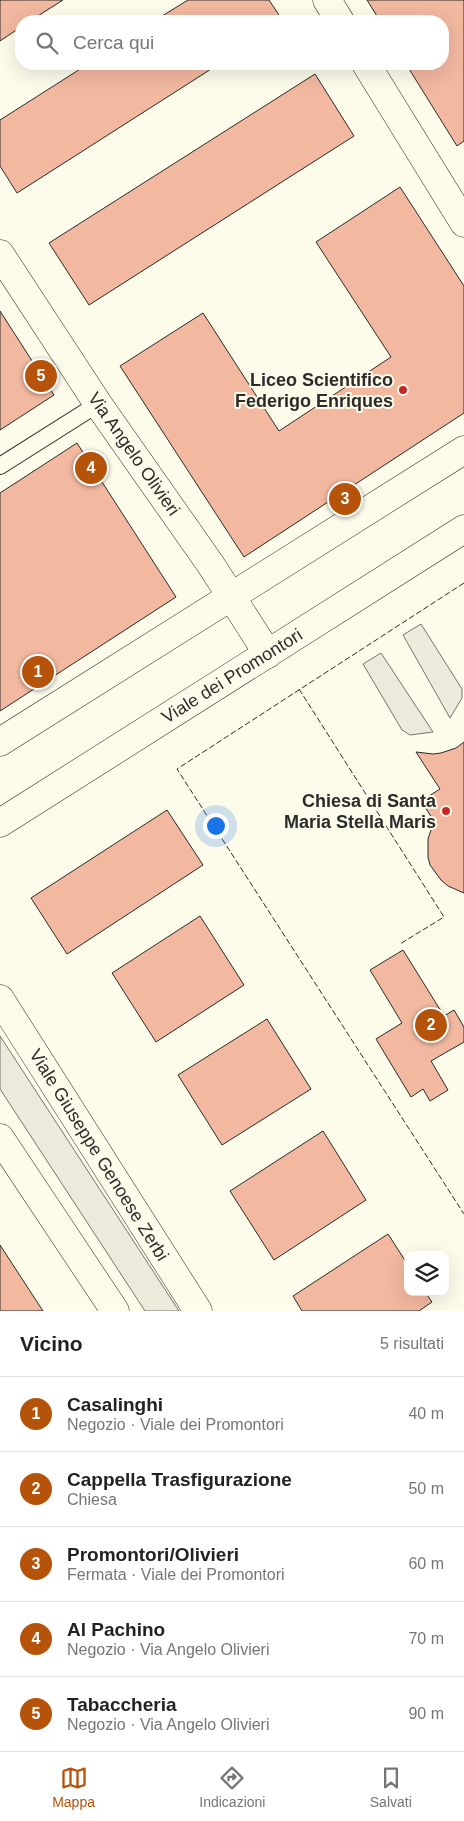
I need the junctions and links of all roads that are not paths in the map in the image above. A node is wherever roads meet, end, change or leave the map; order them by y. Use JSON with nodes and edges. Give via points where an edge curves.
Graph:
{"nodes":[{"id":1,"x":327,"y":0,"type":"edge"},
{"id":2,"x":336,"y":15,"type":"edge"},
{"id":3,"x":370,"y":70,"type":"edge"},
{"id":4,"x":464,"y":223,"type":"edge"},
{"id":5,"x":0,"y":254,"type":"edge"},
{"id":6,"x":98,"y":404,"type":"junction"},
{"id":7,"x":464,"y":450,"type":"edge"},
{"id":8,"x":0,"y":466,"type":"edge"},
{"id":9,"x":464,"y":529,"type":"edge"},
{"id":10,"x":232,"y":597,"type":"junction"},
{"id":11,"x":268,"y":654,"type":"junction"},
{"id":12,"x":0,"y":742,"type":"edge"},
{"id":13,"x":0,"y":823,"type":"edge"},
{"id":14,"x":0,"y":998,"type":"edge"},
{"id":15,"x":0,"y":1138,"type":"edge"},
{"id":16,"x":115,"y":1311,"type":"edge"},
{"id":17,"x":198,"y":1311,"type":"edge"}],
"edges":[{"from":1,"to":2,"type":"street"},
{"from":3,"to":4,"type":"street"},
{"from":5,"to":6,"type":"street","name":"Via Angelo Olivieri"},
{"from":6,"to":8,"type":"lane"},
{"from":6,"to":10,"type":"street","name":"Via Angelo Olivieri"},
{"from":7,"to":10,"type":"street"},
{"from":9,"to":11,"type":"street","name":"Viale dei Promontori"},
{"from":10,"to":11,"type":"street","name":"Via Angelo Olivieri"},
{"from":10,"to":12,"type":"street"},
{"from":11,"to":13,"type":"street","name":"Viale dei Promontori"},
{"from":14,"to":17,"type":"street","name":"Viale Giuseppe Genoese Zerbi"},
{"from":15,"to":16,"type":"street"}]}
